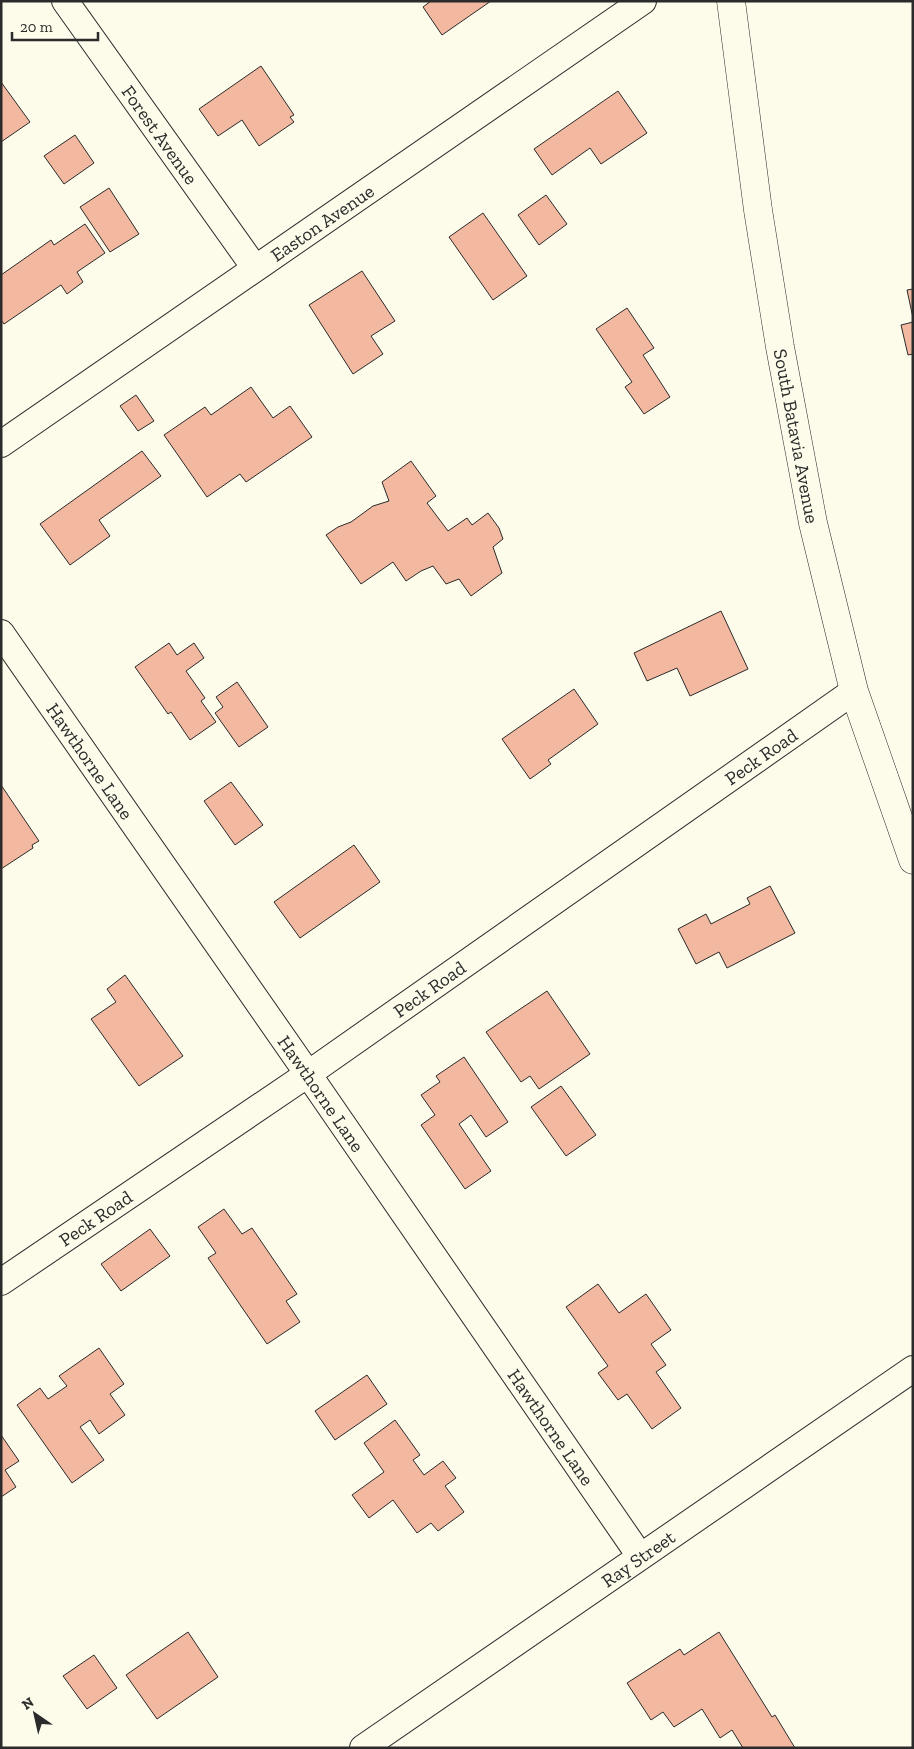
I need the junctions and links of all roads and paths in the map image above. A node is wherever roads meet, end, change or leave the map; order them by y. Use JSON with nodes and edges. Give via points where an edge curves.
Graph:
{"nodes":[{"id":1,"x":65,"y":1,"type":"edge"},
{"id":2,"x":643,"y":1,"type":"edge"},
{"id":3,"x":731,"y":1,"type":"edge"},
{"id":4,"x":255,"y":268,"type":"junction"},
{"id":5,"x":1,"y":444,"type":"edge"},
{"id":6,"x":1,"y":634,"type":"edge"},
{"id":7,"x":854,"y":691,"type":"junction"},
{"id":8,"x":913,"y":860,"type":"edge"},
{"id":9,"x":308,"y":1074,"type":"junction"},
{"id":10,"x":1,"y":1282,"type":"edge"},
{"id":11,"x":913,"y":1369,"type":"edge"},
{"id":12,"x":640,"y":1556,"type":"junction"},
{"id":13,"x":363,"y":1748,"type":"edge"}],
"edges":[{"from":1,"to":4,"type":"street","name":"Forest Avenue"},
{"from":2,"to":4,"type":"street","name":"Easton Avenue"},
{"from":3,"to":7,"type":"main road","name":"South Batavia Avenue","via":[[758,210],[780,347],[813,523]]},
{"from":4,"to":5,"type":"street","name":"Easton Avenue"},
{"from":6,"to":9,"type":"street","name":"Hawthorne Lane"},
{"from":7,"to":8,"type":"main road","name":"South Batavia Avenue"},
{"from":7,"to":9,"type":"street","name":"Peck Road"},
{"from":9,"to":10,"type":"street","name":"Peck Road"},
{"from":9,"to":12,"type":"street","name":"Hawthorne Lane"},
{"from":11,"to":12,"type":"street","name":"Ray Street"},
{"from":12,"to":13,"type":"street","name":"Ray Street"}]}
